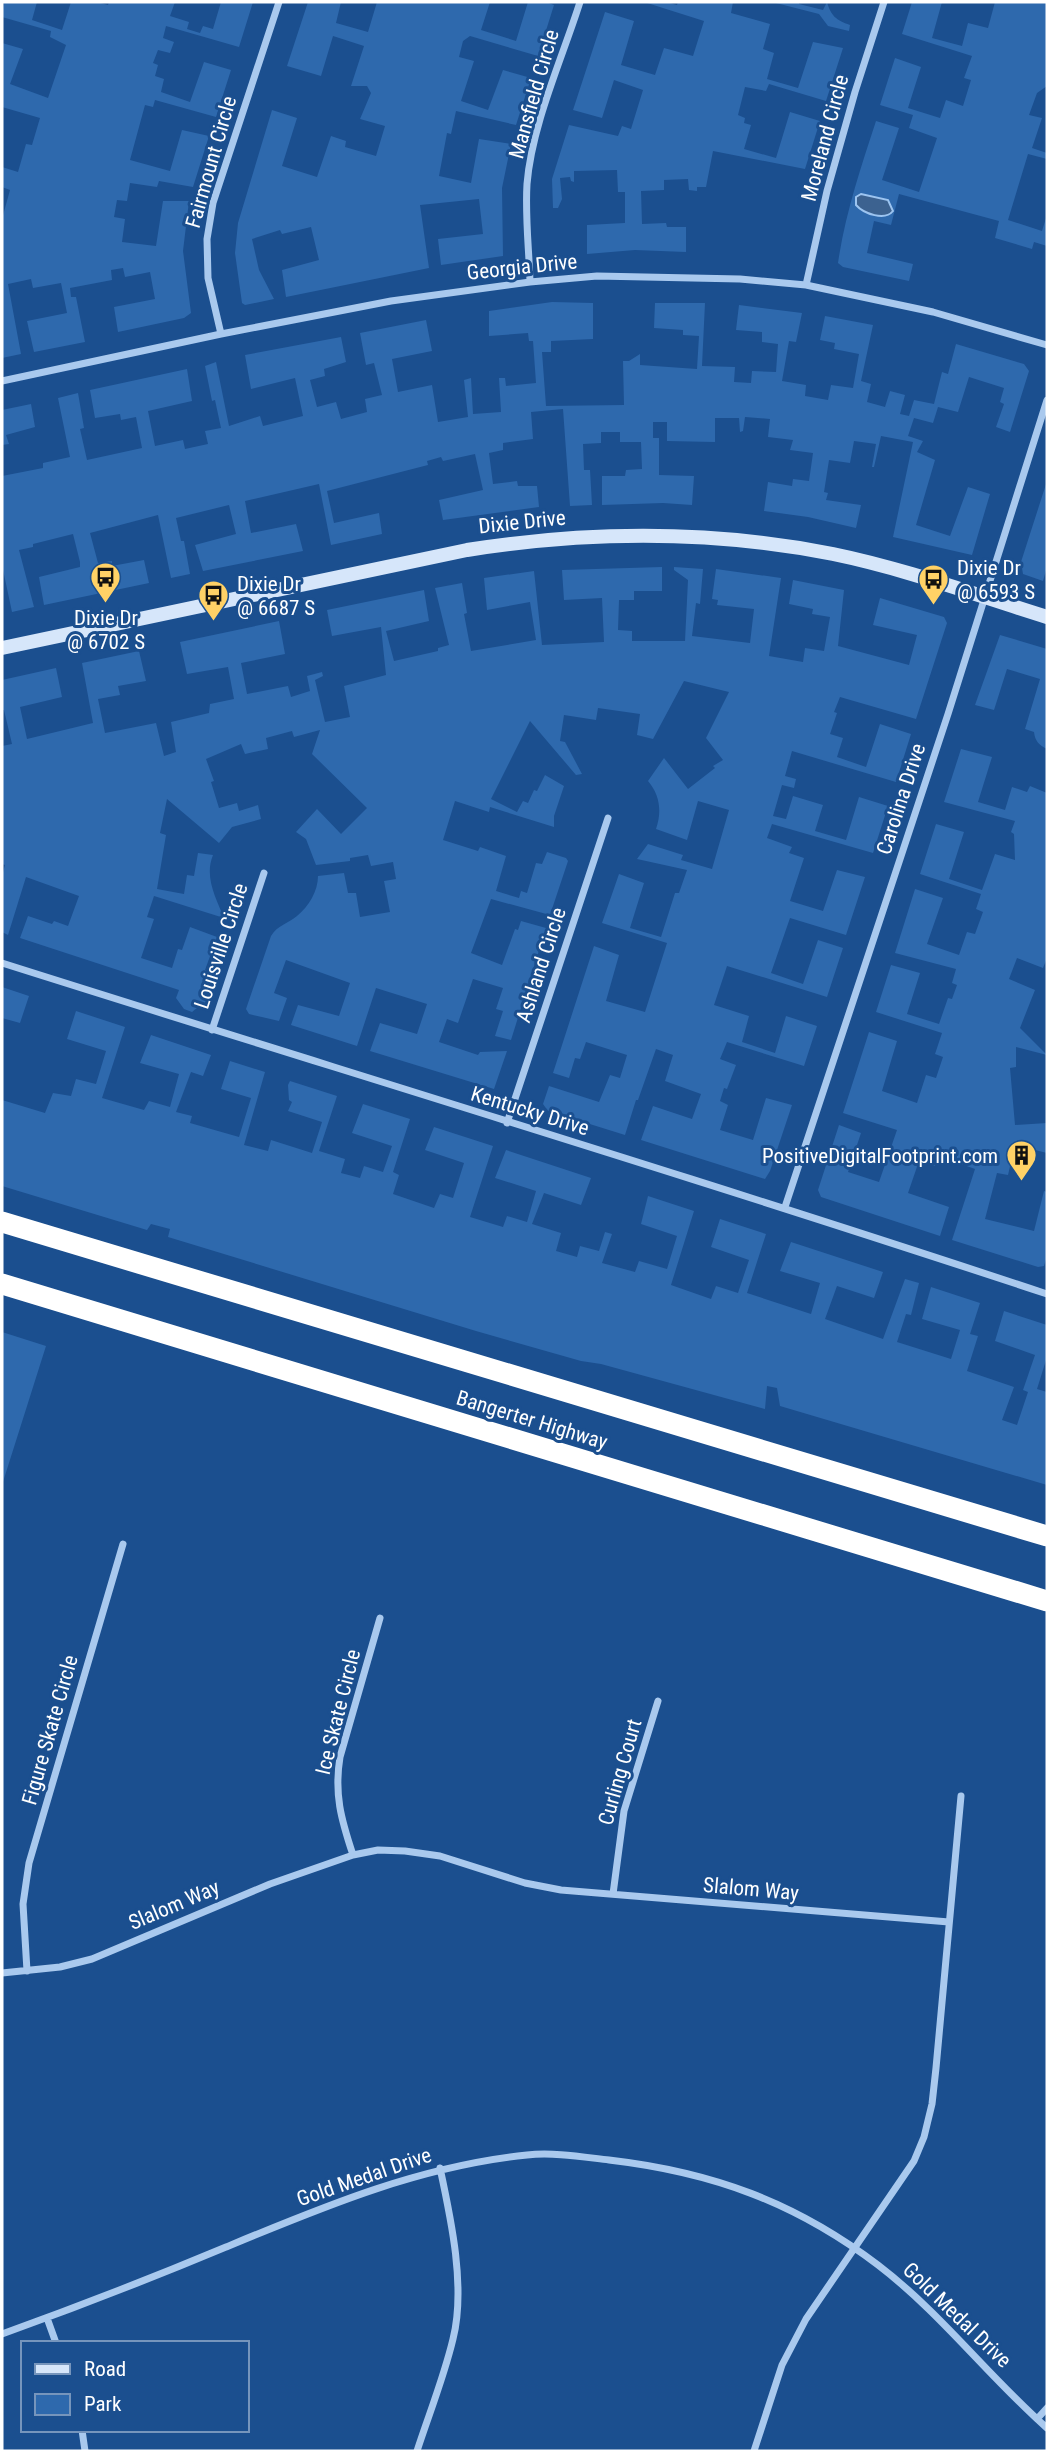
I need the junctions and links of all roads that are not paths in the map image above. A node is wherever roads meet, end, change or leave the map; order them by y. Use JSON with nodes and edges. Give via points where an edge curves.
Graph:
{"nodes":[{"id":1,"x":279,"y":2,"type":"edge"},
{"id":2,"x":580,"y":2,"type":"edge"},
{"id":3,"x":884,"y":2,"type":"edge"},
{"id":4,"x":530,"y":282,"type":"junction"},
{"id":5,"x":806,"y":285,"type":"junction"},
{"id":6,"x":221,"y":334,"type":"junction"},
{"id":7,"x":1047,"y":345,"type":"edge"},
{"id":8,"x":2,"y":382,"type":"edge"},
{"id":9,"x":1047,"y":400,"type":"edge"},
{"id":10,"x":986,"y":596,"type":"junction"},
{"id":11,"x":1047,"y":617,"type":"edge"},
{"id":12,"x":2,"y":648,"type":"edge"},
{"id":13,"x":608,"y":818,"type":"dead end"},
{"id":14,"x":264,"y":873,"type":"dead end"},
{"id":15,"x":2,"y":963,"type":"edge"},
{"id":16,"x":212,"y":1030,"type":"junction"},
{"id":17,"x":507,"y":1123,"type":"junction"},
{"id":18,"x":785,"y":1207,"type":"junction"},
{"id":19,"x":2,"y":1222,"type":"edge"},
{"id":20,"x":2,"y":1284,"type":"edge"},
{"id":21,"x":1047,"y":1294,"type":"edge"},
{"id":22,"x":935,"y":1502,"type":"junction"},
{"id":23,"x":1047,"y":1524,"type":"edge"},
{"id":24,"x":1047,"y":1536,"type":"edge"},
{"id":25,"x":123,"y":1544,"type":"dead end"},
{"id":26,"x":1047,"y":1601,"type":"edge"},
{"id":27,"x":380,"y":1618,"type":"dead end"},
{"id":28,"x":659,"y":1702,"type":"dead end"},
{"id":29,"x":961,"y":1796,"type":"dead end"},
{"id":30,"x":353,"y":1855,"type":"junction"},
{"id":31,"x":612,"y":1895,"type":"junction"},
{"id":32,"x":949,"y":1923,"type":"junction"},
{"id":33,"x":27,"y":1971,"type":"junction"},
{"id":34,"x":2,"y":1973,"type":"edge"},
{"id":35,"x":440,"y":2168,"type":"junction"},
{"id":36,"x":853,"y":2248,"type":"junction"},
{"id":37,"x":47,"y":2318,"type":"junction"},
{"id":38,"x":2,"y":2334,"type":"edge"},
{"id":39,"x":55,"y":2341,"type":"edge"},
{"id":40,"x":1047,"y":2408,"type":"edge"},
{"id":41,"x":1037,"y":2418,"type":"junction"},
{"id":42,"x":1047,"y":2428,"type":"edge"},
{"id":43,"x":82,"y":2432,"type":"edge"},
{"id":44,"x":85,"y":2451,"type":"edge"},
{"id":45,"x":417,"y":2451,"type":"edge"},
{"id":46,"x":754,"y":2451,"type":"edge"}],
"edges":[{"from":1,"to":6,"type":"street","name":"Fairmount Circle","via":[[211,215],[208,278]]},
{"from":2,"to":4,"type":"street","name":"Mansfield Circle","via":[[542,116],[527,183]]},
{"from":3,"to":5,"type":"street","name":"Moreland Circle","via":[[831,176]]},
{"from":4,"to":5,"type":"street","name":"Georgia Drive","via":[[597,276]]},
{"from":4,"to":6,"type":"street","name":"Georgia Drive"},
{"from":5,"to":7,"type":"street","name":"Georgia Drive","via":[[933,312]]},
{"from":6,"to":8,"type":"street","name":"Georgia Drive"},
{"from":9,"to":10,"type":"street","name":"Carolina Drive"},
{"from":10,"to":11,"type":"street","name":"Dixie Drive"},
{"from":10,"to":12,"type":"street","name":"Dixie Drive","via":[[872,563],[795,547],[670,536],[598,536],[467,550]]},
{"from":10,"to":18,"type":"street","name":"Carolina Drive"},
{"from":13,"to":17,"type":"street","name":"Ashland Circle"},
{"from":14,"to":16,"type":"street","name":"Louisville Circle"},
{"from":15,"to":16,"type":"street","name":"Kentucky Drive"},
{"from":16,"to":17,"type":"street","name":"Kentucky Drive"},
{"from":17,"to":18,"type":"street","name":"Kentucky Drive"},
{"from":18,"to":21,"type":"street","name":"Kentucky Drive"},
{"from":19,"to":22,"type":"highway","name":"Bangerter Highway"},
{"from":20,"to":26,"type":"highway","name":"Bangerter Highway"},
{"from":22,"to":23,"type":"highway"},
{"from":22,"to":24,"type":"highway","name":"Bangerter Highway"},
{"from":25,"to":33,"type":"street","name":"Figure Skate Circle","via":[[29,1863],[23,1904]]},
{"from":27,"to":30,"type":"street","name":"Ice Skate Circle","via":[[336,1780]]},
{"from":28,"to":31,"type":"street","name":"Curling Court","via":[[624,1811]]},
{"from":29,"to":32,"type":"street"},
{"from":30,"to":31,"type":"street","name":"Slalom Way","via":[[378,1850],[440,1856],[525,1883]]},
{"from":30,"to":33,"type":"street","name":"Slalom Way","via":[[270,1884],[92,1959]]},
{"from":31,"to":32,"type":"street","name":"Slalom Way"},
{"from":32,"to":36,"type":"street","via":[[932,2104],[924,2137],[900,2183]]},
{"from":33,"to":34,"type":"street","name":"Slalom Way"},
{"from":35,"to":36,"type":"street","name":"Gold Medal Drive","via":[[530,2154],[658,2165],[772,2200]]},
{"from":35,"to":37,"type":"street","name":"Gold Medal Drive","via":[[313,2212]]},
{"from":35,"to":45,"type":"street","via":[[458,2283],[454,2337]]},
{"from":36,"to":41,"type":"street","name":"Gold Medal Drive","via":[[922,2300]]},
{"from":36,"to":46,"type":"street","via":[[782,2365]]},
{"from":37,"to":38,"type":"street","name":"Gold Medal Drive"},
{"from":37,"to":39,"type":"street"},
{"from":40,"to":41,"type":"street"},
{"from":41,"to":42,"type":"street","name":"Gold Medal Drive"},
{"from":43,"to":44,"type":"street"}]}
